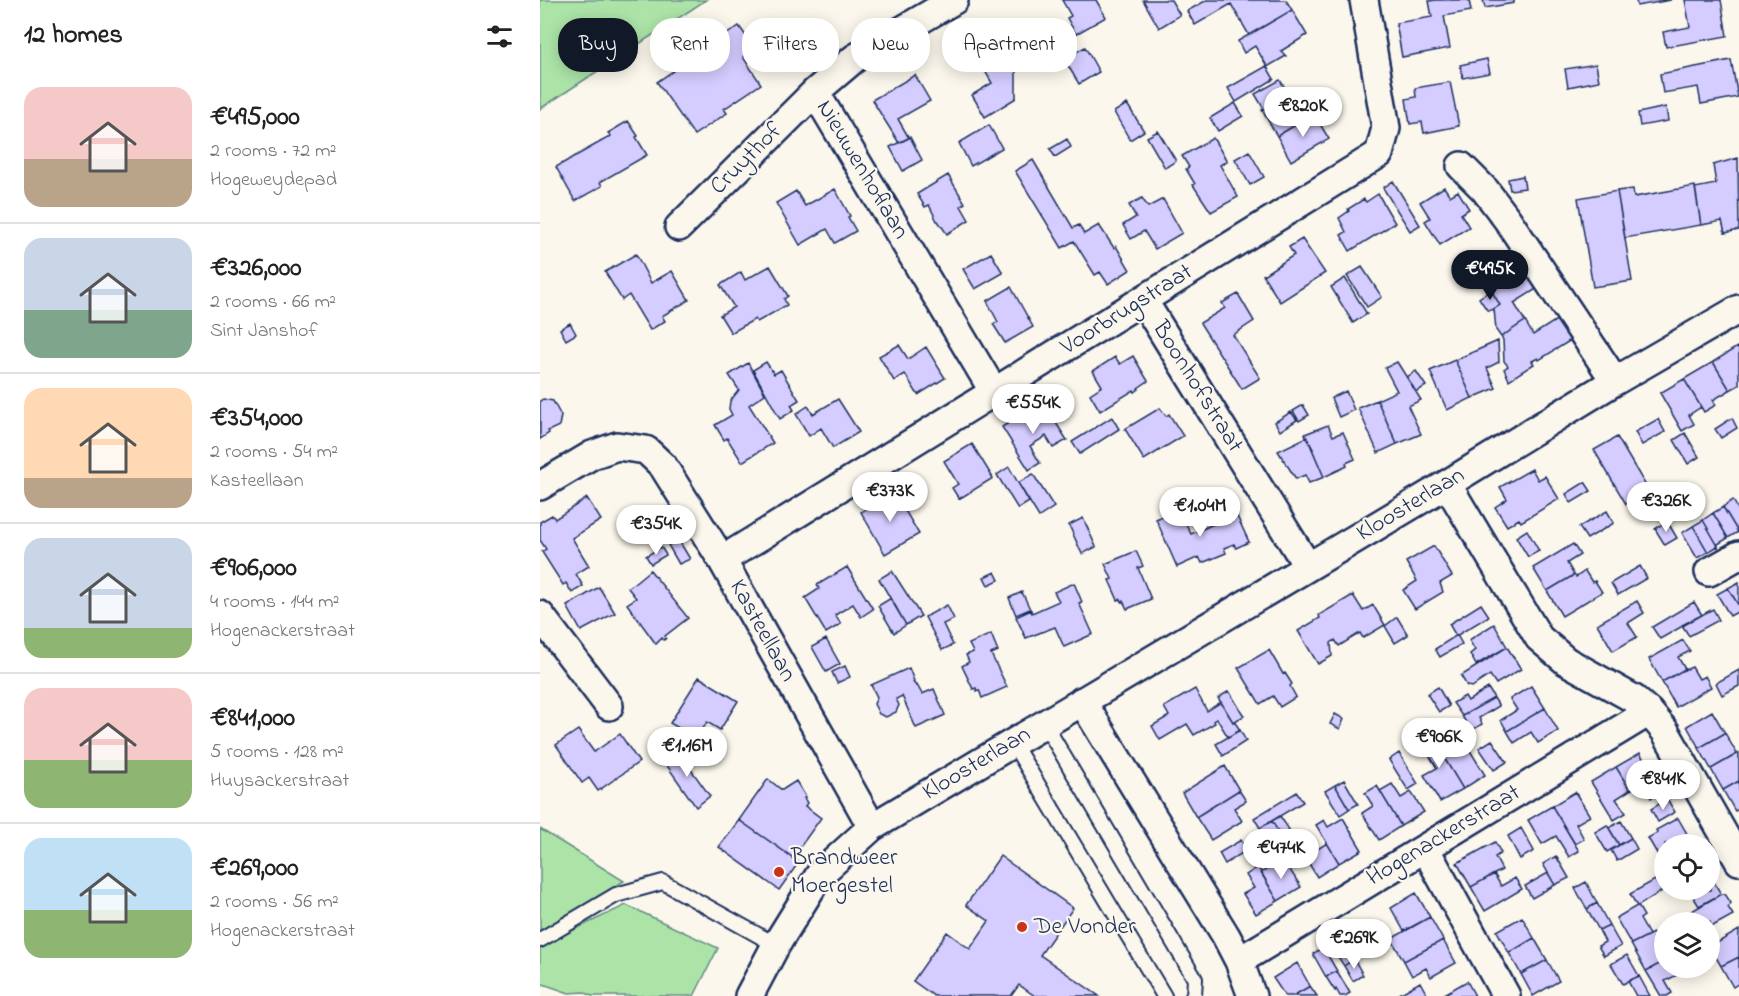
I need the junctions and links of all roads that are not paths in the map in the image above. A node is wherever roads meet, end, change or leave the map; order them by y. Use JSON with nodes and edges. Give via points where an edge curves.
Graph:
{"nodes":[{"id":1,"x":954,"y":0,"type":"edge"},
{"id":2,"x":1364,"y":0,"type":"edge"},
{"id":3,"x":815,"y":92,"type":"junction"},
{"id":4,"x":1461,"y":166,"type":"dead end"},
{"id":5,"x":679,"y":227,"type":"dead end"},
{"id":6,"x":1143,"y":300,"type":"junction"},
{"id":7,"x":1739,"y":309,"type":"edge"},
{"id":8,"x":1615,"y":381,"type":"junction"},
{"id":9,"x":994,"y":392,"type":"junction"},
{"id":10,"x":1448,"y":484,"type":"junction"},
{"id":11,"x":540,"y":486,"type":"edge"},
{"id":12,"x":1739,"y":555,"type":"edge"},
{"id":13,"x":722,"y":560,"type":"junction"},
{"id":14,"x":1308,"y":567,"type":"junction"},
{"id":15,"x":1709,"y":572,"type":"dead end"},
{"id":16,"x":540,"y":615,"type":"edge"},
{"id":17,"x":1082,"y":701,"type":"junction"},
{"id":18,"x":609,"y":706,"type":"dead end"},
{"id":19,"x":1649,"y":712,"type":"junction"},
{"id":20,"x":1044,"y":723,"type":"junction"},
{"id":21,"x":1013,"y":742,"type":"junction"},
{"id":22,"x":872,"y":827,"type":"junction"},
{"id":23,"x":1425,"y":848,"type":"junction"},
{"id":24,"x":1739,"y":861,"type":"edge"},
{"id":25,"x":540,"y":940,"type":"edge"},
{"id":26,"x":776,"y":945,"type":"junction"},
{"id":27,"x":1239,"y":961,"type":"junction"},
{"id":28,"x":749,"y":996,"type":"edge"},
{"id":29,"x":1164,"y":996,"type":"edge"},
{"id":30,"x":1193,"y":996,"type":"edge"},
{"id":31,"x":1252,"y":996,"type":"edge"},
{"id":32,"x":1506,"y":996,"type":"edge"}],
"edges":[{"from":1,"to":3,"type":"street","name":"Nieuwenhoflaan","via":[[855,58]]},
{"from":2,"to":6,"type":"street","name":"Voorbrugstraat","via":[[1386,128],[1379,154]]},
{"from":3,"to":5,"type":"street","name":"Cruythof"},
{"from":3,"to":9,"type":"street","name":"Nieuwenhoflaan"},
{"from":4,"to":8,"type":"street","via":[[1508,219]]},
{"from":6,"to":9,"type":"street","name":"Voorbrugstraat"},
{"from":6,"to":14,"type":"street","name":"Boonhofstraat"},
{"from":7,"to":8,"type":"street","name":"Kloosterlaan"},
{"from":8,"to":10,"type":"street","name":"Kloosterlaan"},
{"from":9,"to":13,"type":"street","name":"Voorbrugstraat"},
{"from":10,"to":14,"type":"street","name":"Kloosterlaan"},
{"from":10,"to":19,"type":"street","via":[[1539,638],[1566,661],[1634,699]]},
{"from":11,"to":13,"type":"street","name":"Kasteellaan","via":[[592,455],[617,446],[646,450],[663,466]]},
{"from":12,"to":15,"type":"street"},
{"from":13,"to":22,"type":"street","name":"Kasteellaan"},
{"from":14,"to":17,"type":"street","name":"Kloosterlaan"},
{"from":16,"to":18,"type":"street"},
{"from":17,"to":20,"type":"street","name":"Kloosterlaan"},
{"from":17,"to":27,"type":"street"},
{"from":19,"to":23,"type":"street","name":"Hogenackerstraat"},
{"from":19,"to":24,"type":"street","via":[[1665,731]]},
{"from":20,"to":21,"type":"street","name":"Kloosterlaan"},
{"from":20,"to":30,"type":"lane","via":[[1195,979]]},
{"from":21,"to":22,"type":"street","name":"Kloosterlaan"},
{"from":21,"to":29,"type":"lane"},
{"from":22,"to":26,"type":"street","name":"Kloosterlaan","via":[[820,874]]},
{"from":23,"to":27,"type":"street","name":"Hogenackerstraat"},
{"from":23,"to":32,"type":"street"},
{"from":25,"to":26,"type":"lane","via":[[616,895],[663,882]]},
{"from":26,"to":28,"type":"street","name":"Kloosterlaan"},
{"from":27,"to":31,"type":"street"}]}
